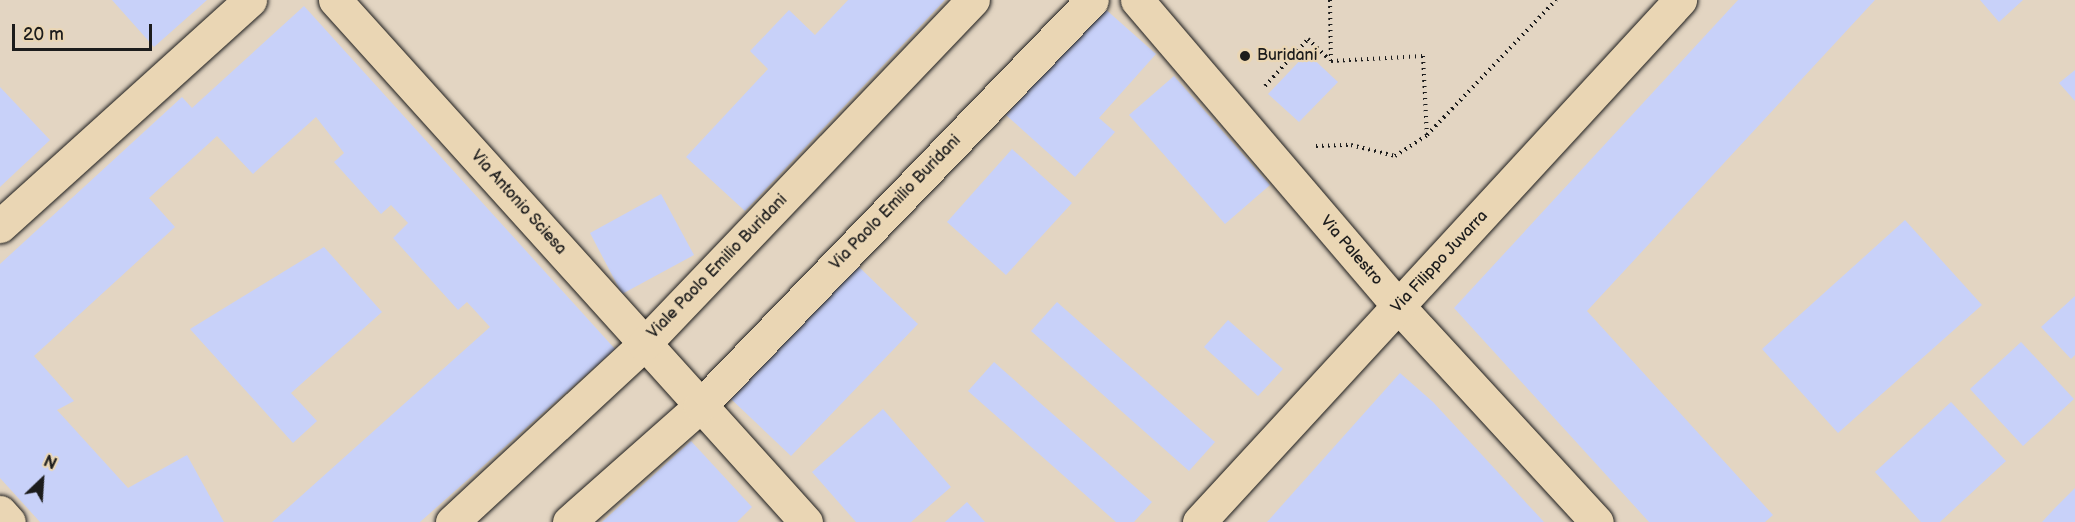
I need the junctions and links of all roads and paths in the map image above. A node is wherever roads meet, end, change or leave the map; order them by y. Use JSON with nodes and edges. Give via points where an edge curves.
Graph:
{"nodes":[{"id":1,"x":250,"y":0,"type":"edge"},
{"id":2,"x":335,"y":0,"type":"edge"},
{"id":3,"x":973,"y":0,"type":"edge"},
{"id":4,"x":1092,"y":0,"type":"edge"},
{"id":5,"x":1137,"y":0,"type":"edge"},
{"id":6,"x":1330,"y":0,"type":"edge"},
{"id":7,"x":1556,"y":0,"type":"edge"},
{"id":8,"x":1680,"y":0,"type":"edge"},
{"id":9,"x":1331,"y":61,"type":"junction"},
{"id":10,"x":1236,"y":116,"type":"junction"},
{"id":11,"x":1427,"y":135,"type":"junction"},
{"id":12,"x":1281,"y":169,"type":"junction"},
{"id":13,"x":0,"y":226,"type":"edge"},
{"id":14,"x":1399,"y":307,"type":"junction"},
{"id":15,"x":644,"y":344,"type":"junction"},
{"id":16,"x":700,"y":406,"type":"junction"},
{"id":17,"x":0,"y":512,"type":"edge"},
{"id":18,"x":796,"y":519,"type":"edge"},
{"id":19,"x":9,"y":522,"type":"edge"},
{"id":20,"x":452,"y":522,"type":"edge"},
{"id":21,"x":569,"y":522,"type":"edge"},
{"id":22,"x":1199,"y":522,"type":"edge"},
{"id":23,"x":1597,"y":522,"type":"edge"}],
"edges":[{"from":1,"to":13,"type":"street"},
{"from":2,"to":15,"type":"street","name":"Via Antonio Sciesa"},
{"from":3,"to":15,"type":"street","name":"Viale Paolo Emilio Buridani"},
{"from":4,"to":16,"type":"street","name":"Via Paolo Emilio Buridani"},
{"from":5,"to":10,"type":"street","name":"Via Palestro"},
{"from":6,"to":9,"type":"path"},
{"from":7,"to":11,"type":"path"},
{"from":8,"to":14,"type":"street","name":"Via Filippo Juvarra"},
{"from":9,"to":10,"type":"path","via":[[1308,39]]},
{"from":9,"to":11,"type":"path","via":[[1423,56]]},
{"from":10,"to":12,"type":"street","name":"Via Palestro"},
{"from":11,"to":12,"type":"path","via":[[1395,156],[1351,145],[1310,147]]},
{"from":12,"to":14,"type":"street","name":"Via Palestro"},
{"from":14,"to":22,"type":"street","name":"Via Filippo Juvarra"},
{"from":14,"to":23,"type":"street","name":"Via Palestro"},
{"from":15,"to":16,"type":"street","name":"Via Antonio Sciesa"},
{"from":15,"to":20,"type":"street","name":"Viale Paolo Emilio Buridani"},
{"from":16,"to":18,"type":"street","name":"Via Antonio Sciesa"},
{"from":16,"to":21,"type":"street"},
{"from":17,"to":19,"type":"street"}]}
